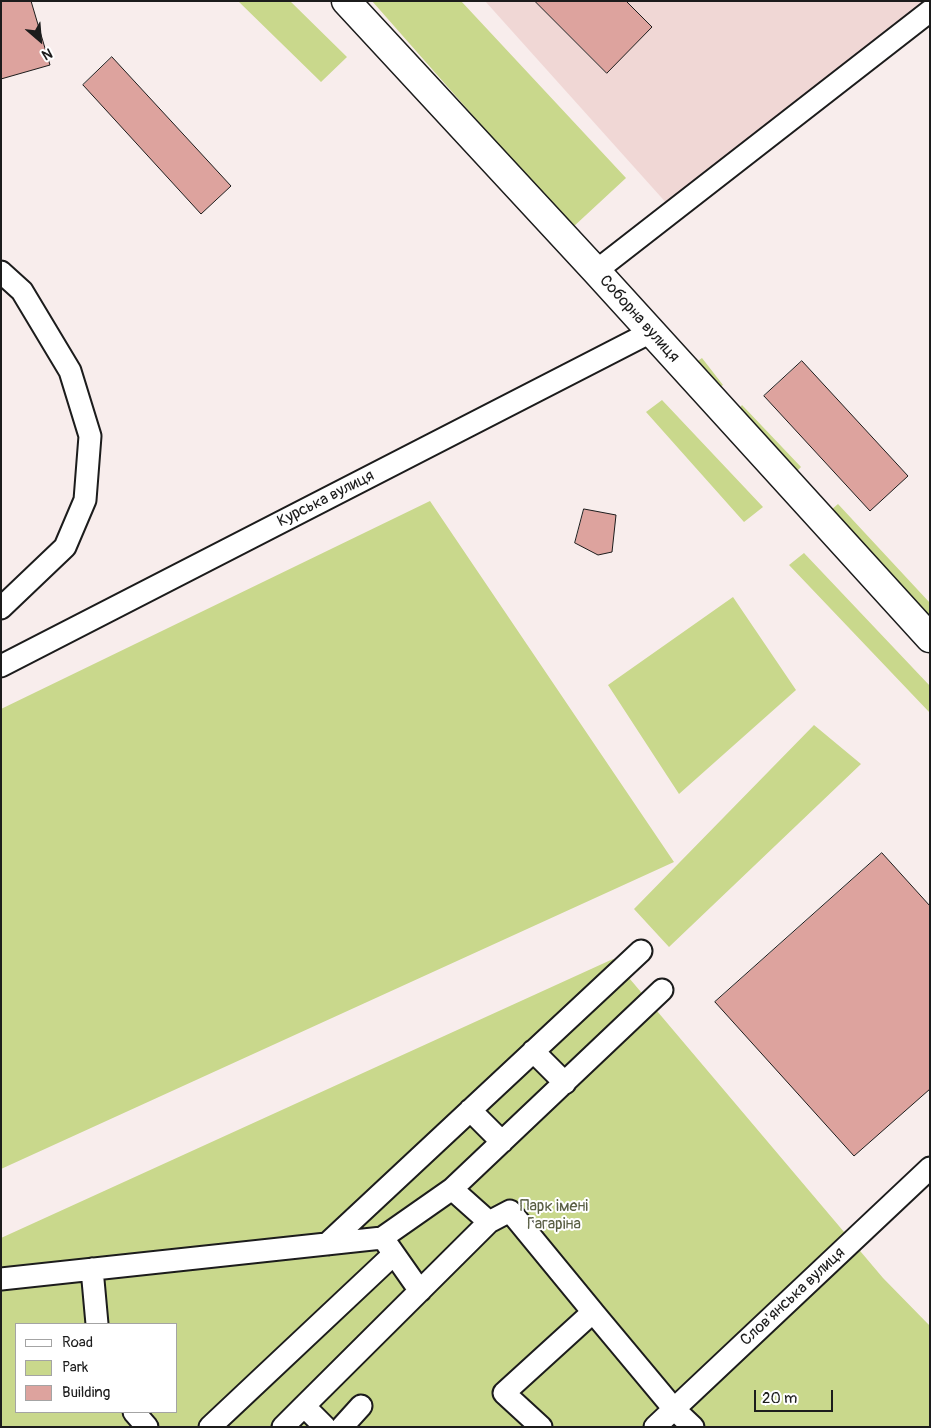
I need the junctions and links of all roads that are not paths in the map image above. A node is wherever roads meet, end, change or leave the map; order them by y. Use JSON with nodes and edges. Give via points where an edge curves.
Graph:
{"nodes":[{"id":1,"x":346,"y":1,"type":"edge"},
{"id":2,"x":930,"y":11,"type":"edge"},
{"id":3,"x":596,"y":271,"type":"junction"},
{"id":4,"x":1,"y":272,"type":"edge"},
{"id":5,"x":651,"y":332,"type":"junction"},
{"id":6,"x":1,"y":608,"type":"edge"},
{"id":7,"x":930,"y":638,"type":"edge"},
{"id":8,"x":1,"y":666,"type":"edge"},
{"id":9,"x":641,"y":951,"type":"dead end"},
{"id":10,"x":662,"y":990,"type":"dead end"},
{"id":11,"x":533,"y":1051,"type":"junction"},
{"id":12,"x":565,"y":1083,"type":"junction"},
{"id":13,"x":470,"y":1110,"type":"junction"},
{"id":14,"x":502,"y":1142,"type":"junction"},
{"id":15,"x":930,"y":1168,"type":"edge"},
{"id":16,"x":452,"y":1189,"type":"junction"},
{"id":17,"x":489,"y":1222,"type":"junction"},
{"id":18,"x":327,"y":1244,"type":"junction"},
{"id":19,"x":388,"y":1246,"type":"junction"},
{"id":20,"x":92,"y":1269,"type":"junction"},
{"id":21,"x":1,"y":1279,"type":"edge"},
{"id":22,"x":420,"y":1291,"type":"junction"},
{"id":23,"x":593,"y":1312,"type":"junction"},
{"id":24,"x":97,"y":1323,"type":"edge"},
{"id":25,"x":304,"y":1406,"type":"junction"},
{"id":26,"x":361,"y":1406,"type":"dead end"},
{"id":27,"x":674,"y":1409,"type":"junction"},
{"id":28,"x":135,"y":1413,"type":"edge"},
{"id":29,"x":147,"y":1427,"type":"edge"},
{"id":30,"x":210,"y":1427,"type":"edge"},
{"id":31,"x":283,"y":1427,"type":"edge"},
{"id":32,"x":325,"y":1427,"type":"edge"},
{"id":33,"x":342,"y":1427,"type":"edge"},
{"id":34,"x":540,"y":1427,"type":"edge"},
{"id":35,"x":656,"y":1427,"type":"edge"},
{"id":36,"x":693,"y":1427,"type":"edge"}],
"edges":[{"from":1,"to":3,"type":"street","name":"Соборна вулиця"},
{"from":2,"to":3,"type":"street"},
{"from":3,"to":5,"type":"street","name":"Соборна вулиця"},
{"from":4,"to":6,"type":"street","via":[[22,291],[70,371],[90,436],[85,500],[65,547]]},
{"from":5,"to":7,"type":"street","name":"Соборна вулиця"},
{"from":5,"to":8,"type":"street","name":"Курська вулиця"},
{"from":9,"to":11,"type":"street"},
{"from":10,"to":12,"type":"street"},
{"from":11,"to":12,"type":"street"},
{"from":11,"to":13,"type":"street"},
{"from":12,"to":14,"type":"street"},
{"from":13,"to":14,"type":"street"},
{"from":13,"to":18,"type":"street"},
{"from":14,"to":16,"type":"street"},
{"from":15,"to":27,"type":"street","name":"Слов'янська вулиця"},
{"from":16,"to":17,"type":"street"},
{"from":16,"to":19,"type":"street"},
{"from":17,"to":22,"type":"street"},
{"from":17,"to":23,"type":"street","via":[[510,1211]]},
{"from":18,"to":19,"type":"street"},
{"from":18,"to":20,"type":"street"},
{"from":19,"to":22,"type":"street"},
{"from":19,"to":30,"type":"street"},
{"from":20,"to":21,"type":"street"},
{"from":20,"to":24,"type":"street"},
{"from":22,"to":25,"type":"street"},
{"from":23,"to":27,"type":"street"},
{"from":23,"to":34,"type":"street","via":[[504,1393]]},
{"from":25,"to":31,"type":"street"},
{"from":25,"to":32,"type":"street"},
{"from":26,"to":33,"type":"street"},
{"from":27,"to":35,"type":"street","name":"Слов'янська вулиця"},
{"from":27,"to":36,"type":"street"},
{"from":28,"to":29,"type":"street"}]}
